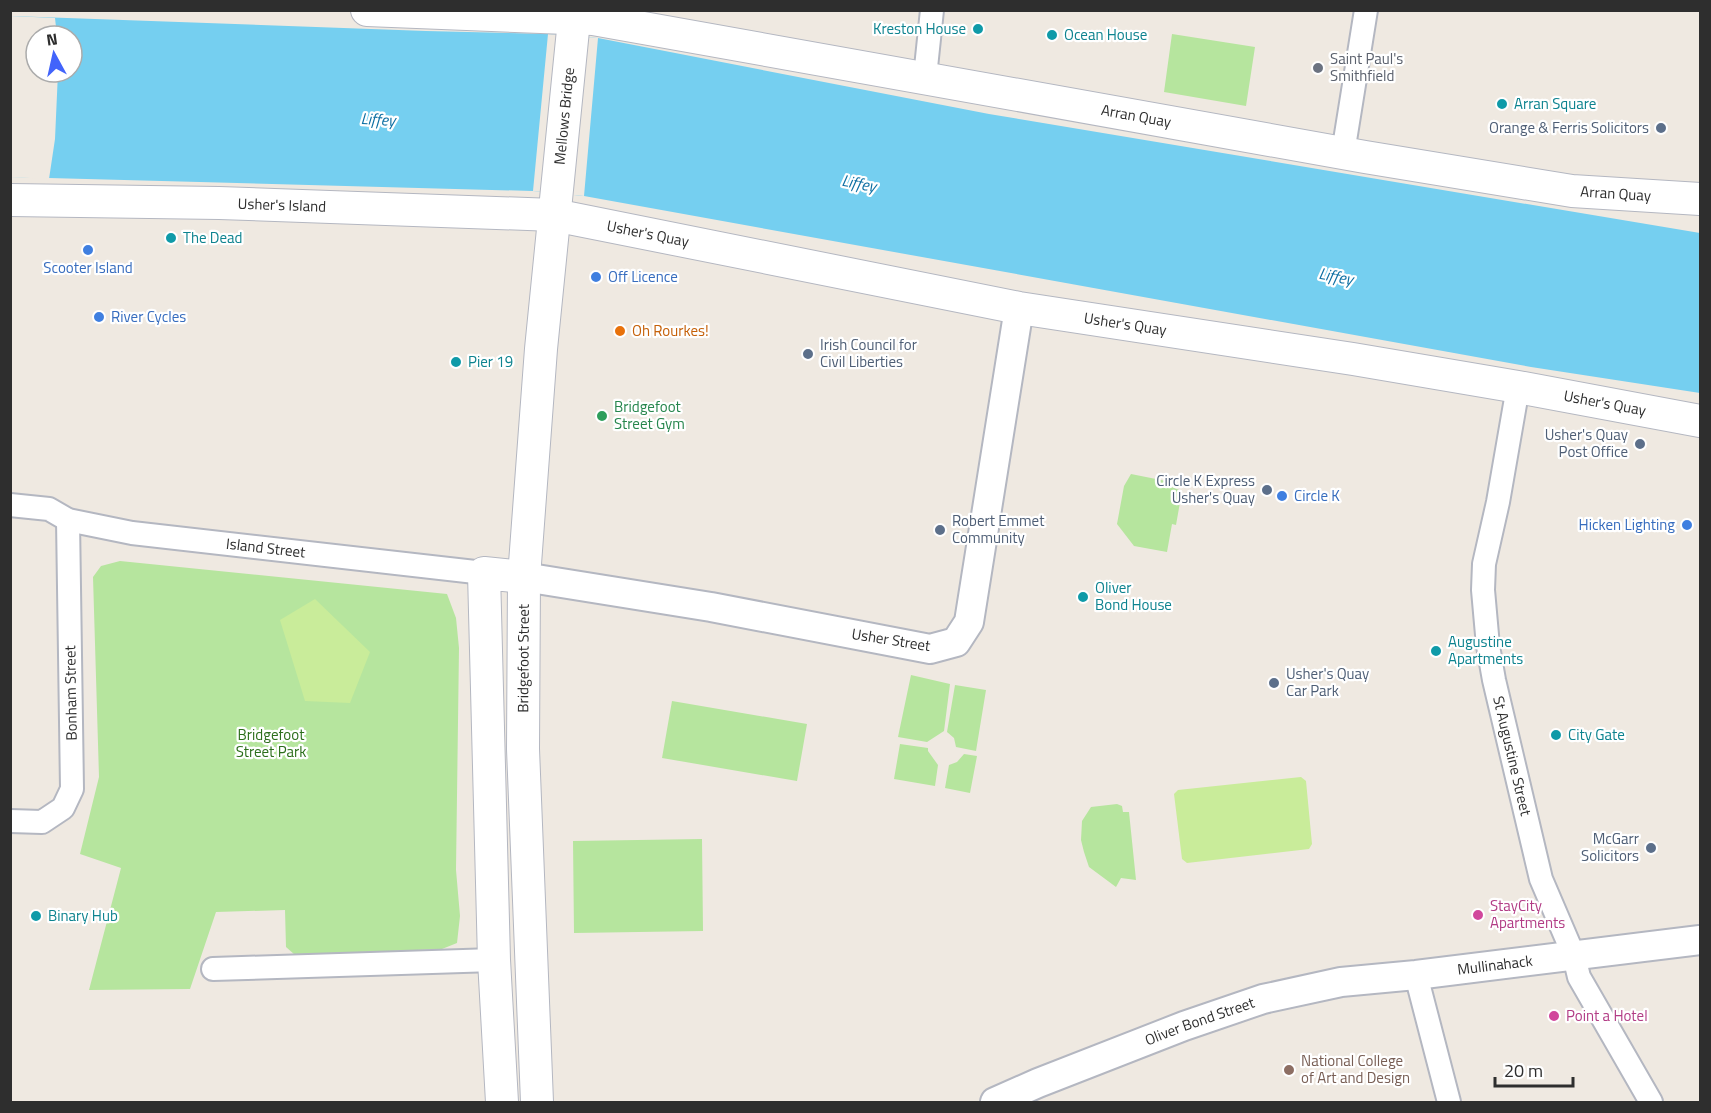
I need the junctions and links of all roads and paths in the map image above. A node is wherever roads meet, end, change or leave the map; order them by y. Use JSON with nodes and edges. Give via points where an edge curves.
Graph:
{"nodes":[{"id":1,"x":367,"y":10,"type":"edge"},
{"id":2,"x":932,"y":10,"type":"edge"},
{"id":3,"x":1366,"y":10,"type":"edge"},
{"id":4,"x":574,"y":20,"type":"edge"},
{"id":5,"x":925,"y":77,"type":"junction"},
{"id":6,"x":1343,"y":153,"type":"junction"},
{"id":7,"x":1701,"y":199,"type":"edge"},
{"id":8,"x":10,"y":200,"type":"edge"},
{"id":9,"x":555,"y":206,"type":"junction"},
{"id":10,"x":1019,"y":308,"type":"junction"},
{"id":11,"x":1518,"y":387,"type":"junction"},
{"id":12,"x":1701,"y":421,"type":"edge"},
{"id":13,"x":10,"y":505,"type":"edge"},
{"id":14,"x":68,"y":520,"type":"junction"},
{"id":15,"x":484,"y":573,"type":"junction"},
{"id":16,"x":524,"y":578,"type":"junction"},
{"id":17,"x":10,"y":821,"type":"edge"},
{"id":18,"x":1701,"y":940,"type":"edge"},
{"id":19,"x":1574,"y":956,"type":"junction"},
{"id":20,"x":494,"y":960,"type":"junction"},
{"id":21,"x":213,"y":969,"type":"dead end"},
{"id":22,"x":1416,"y":975,"type":"junction"},
{"id":23,"x":502,"y":1102,"type":"edge"},
{"id":24,"x":537,"y":1102,"type":"edge"},
{"id":25,"x":994,"y":1102,"type":"edge"},
{"id":26,"x":1449,"y":1102,"type":"edge"},
{"id":27,"x":1651,"y":1102,"type":"edge"}],
"edges":[{"from":1,"to":4,"type":"main road","name":"Arran Quay"},
{"from":2,"to":5,"type":"street"},
{"from":3,"to":6,"type":"street"},
{"from":4,"to":5,"type":"main road","name":"Arran Quay"},
{"from":4,"to":9,"type":"main road","name":"Mellows Bridge"},
{"from":5,"to":6,"type":"main road","name":"Arran Quay"},
{"from":6,"to":7,"type":"main road","name":"Arran Quay","via":[[1572,191]]},
{"from":8,"to":9,"type":"main road","name":"Usher's Island"},
{"from":9,"to":10,"type":"main road","name":"Usher's Quay"},
{"from":9,"to":16,"type":"main road","name":"Bridgefoot Street"},
{"from":10,"to":11,"type":"main road","name":"Usher's Quay"},
{"from":10,"to":16,"type":"street","name":"Usher Street","via":[[969,622],[957,642],[930,649],[711,607]]},
{"from":11,"to":12,"type":"main road","name":"Usher's Quay"},
{"from":11,"to":19,"type":"street","name":"St Augustine Street","via":[[1484,564],[1488,646],[1541,879]]},
{"from":13,"to":14,"type":"street","name":"Island Street","via":[[49,509]]},
{"from":14,"to":15,"type":"street","name":"Island Street","via":[[132,533]]},
{"from":14,"to":17,"type":"street","name":"Bonham Street","via":[[72,789],[63,808],[42,822]]},
{"from":15,"to":16,"type":"main road","name":"Island Street"},
{"from":15,"to":20,"type":"main road"},
{"from":16,"to":24,"type":"main road","name":"Bridgefoot Street","via":[[523,749]]},
{"from":18,"to":19,"type":"street","name":"Mullinahack"},
{"from":19,"to":22,"type":"street","name":"Mullinahack"},
{"from":19,"to":27,"type":"street","name":"St Augustine Street","via":[[1579,977]]},
{"from":20,"to":21,"type":"street"},
{"from":20,"to":23,"type":"main road"},
{"from":22,"to":25,"type":"street","name":"Oliver Bond Street","via":[[1341,982],[1263,999],[1184,1026]]},
{"from":22,"to":26,"type":"street"}]}
